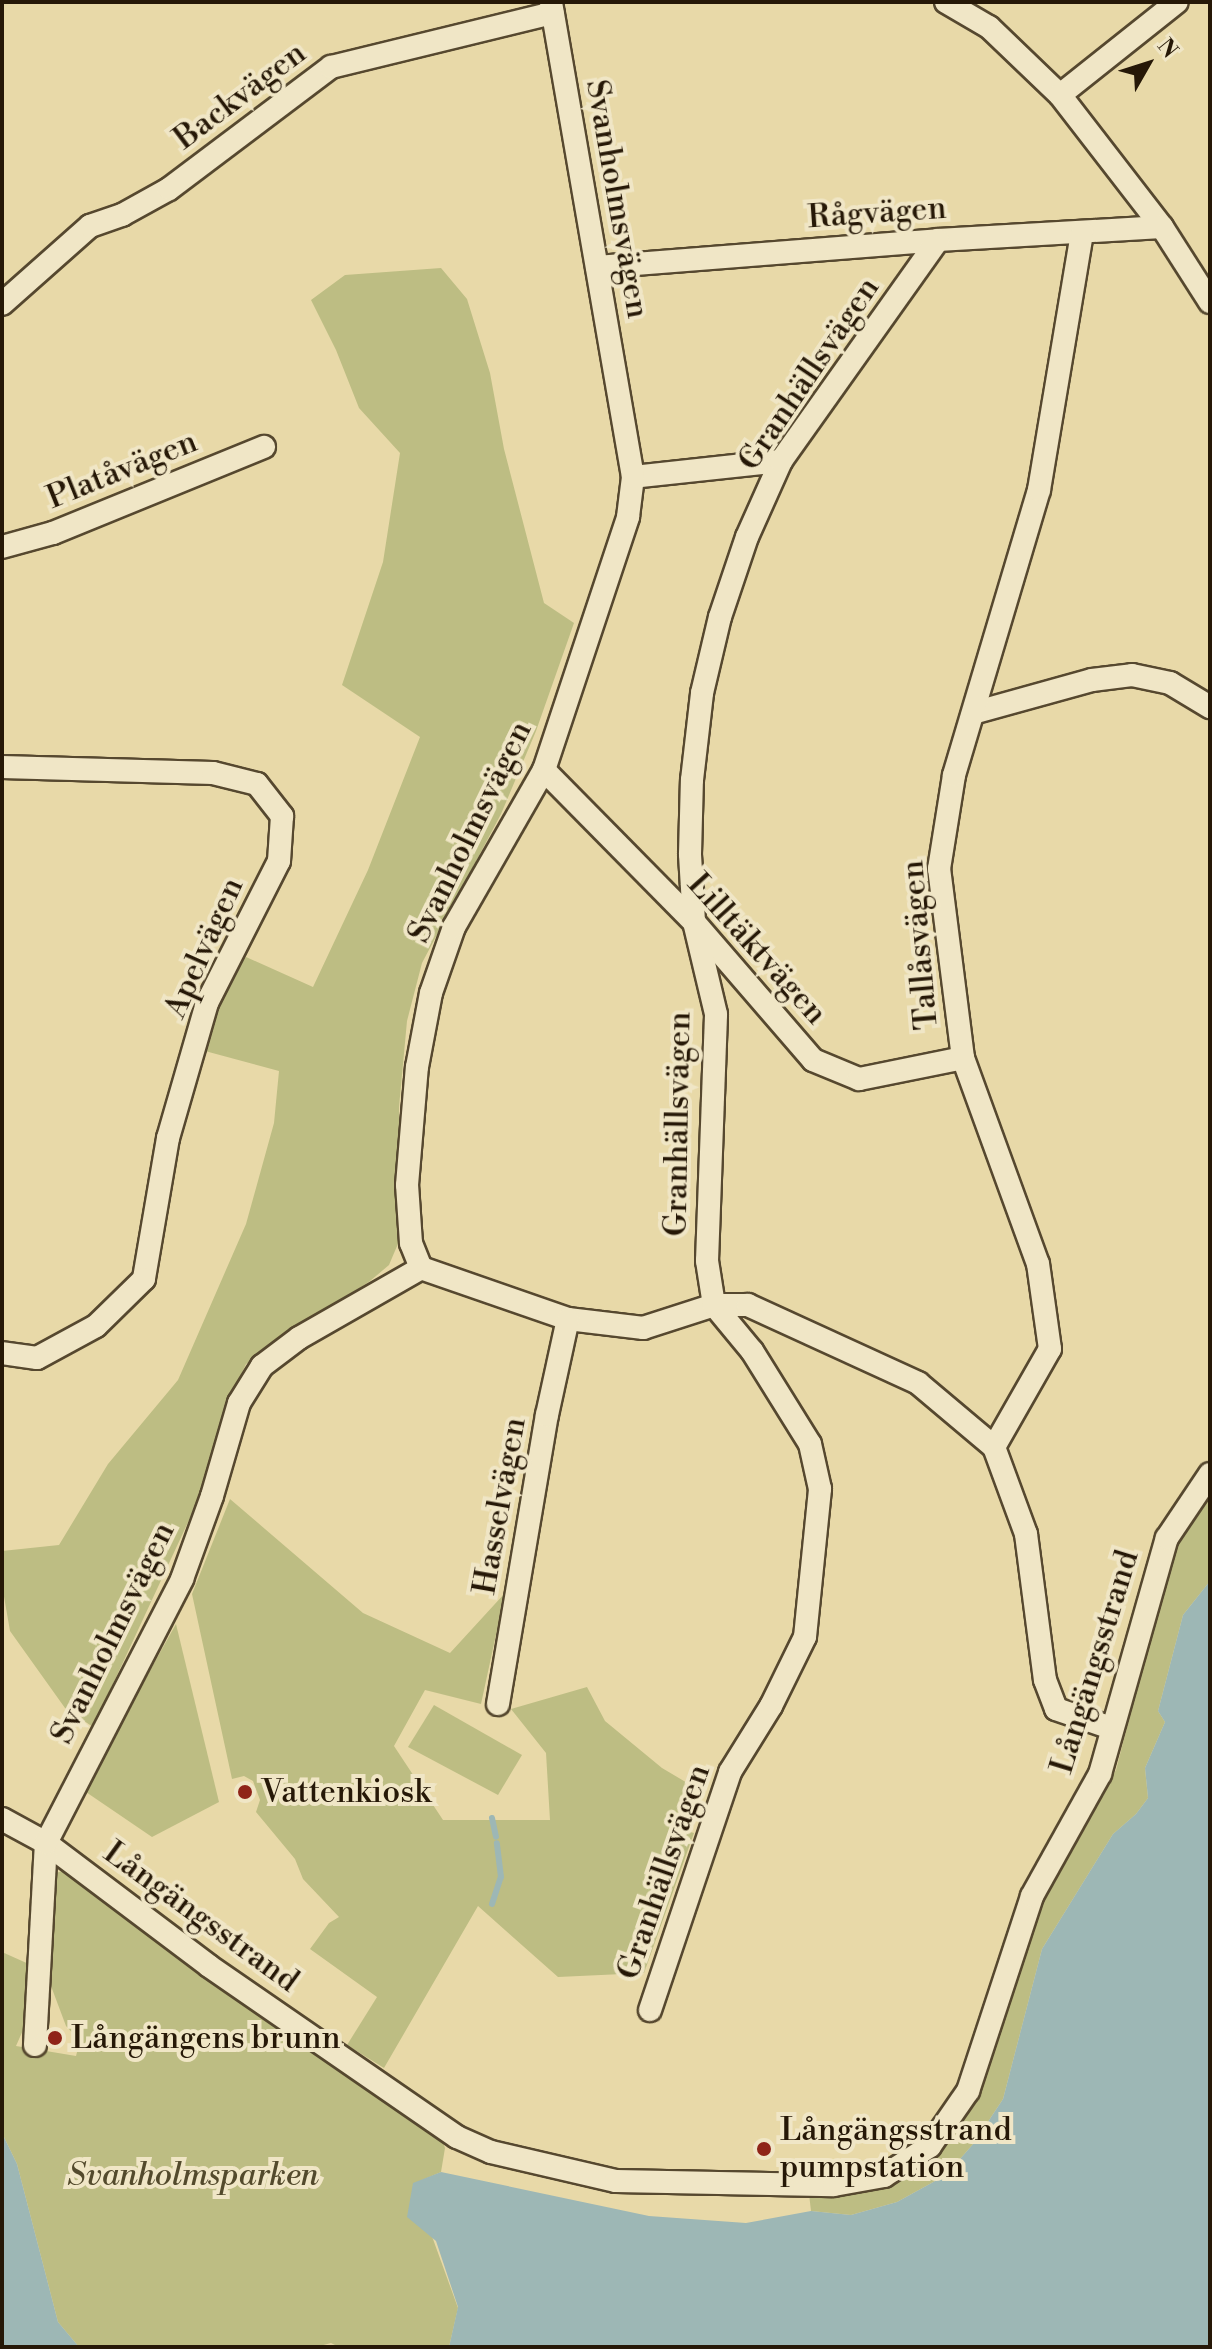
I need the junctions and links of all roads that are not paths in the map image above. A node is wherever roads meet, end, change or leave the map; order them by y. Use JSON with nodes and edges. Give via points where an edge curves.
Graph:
{"nodes":[{"id":1,"x":946,"y":2,"type":"edge"},
{"id":2,"x":1177,"y":2,"type":"edge"},
{"id":3,"x":552,"y":8,"type":"edge"},
{"id":4,"x":1060,"y":95,"type":"junction"},
{"id":5,"x":1162,"y":227,"type":"junction"},
{"id":6,"x":1082,"y":233,"type":"junction"},
{"id":7,"x":938,"y":240,"type":"junction"},
{"id":8,"x":597,"y":267,"type":"junction"},
{"id":9,"x":1210,"y":302,"type":"edge"},
{"id":10,"x":2,"y":304,"type":"edge"},
{"id":11,"x":264,"y":447,"type":"dead end"},
{"id":12,"x":781,"y":461,"type":"junction"},
{"id":13,"x":633,"y":477,"type":"junction"},
{"id":14,"x":2,"y":547,"type":"edge"},
{"id":15,"x":1210,"y":707,"type":"edge"},
{"id":16,"x":973,"y":713,"type":"junction"},
{"id":17,"x":2,"y":767,"type":"edge"},
{"id":18,"x":544,"y":770,"type":"junction"},
{"id":19,"x":694,"y":922,"type":"junction"},
{"id":20,"x":963,"y":1058,"type":"junction"},
{"id":21,"x":421,"y":1268,"type":"junction"},
{"id":22,"x":714,"y":1305,"type":"junction"},
{"id":23,"x":568,"y":1319,"type":"junction"},
{"id":24,"x":2,"y":1353,"type":"edge"},
{"id":25,"x":994,"y":1447,"type":"junction"},
{"id":26,"x":1210,"y":1474,"type":"edge"},
{"id":27,"x":498,"y":1704,"type":"dead end"},
{"id":28,"x":1111,"y":1728,"type":"junction"},
{"id":29,"x":2,"y":1819,"type":"edge"},
{"id":30,"x":46,"y":1843,"type":"junction"},
{"id":31,"x":650,"y":2010,"type":"dead end"},
{"id":32,"x":35,"y":2045,"type":"dead end"}],
"edges":[{"from":1,"to":4,"type":"street","via":[[989,27]]},
{"from":2,"to":4,"type":"street"},
{"from":3,"to":8,"type":"street","name":"Svanholmsvägen"},
{"from":3,"to":10,"type":"street","name":"Backvägen","via":[[331,67],[169,189],[90,226]]},
{"from":4,"to":5,"type":"street"},
{"from":5,"to":6,"type":"street","name":"Rågvägen"},
{"from":5,"to":9,"type":"street"},
{"from":6,"to":7,"type":"street","name":"Rågvägen"},
{"from":6,"to":16,"type":"street","name":"Tallåsvägen","via":[[1039,490]]},
{"from":7,"to":8,"type":"street","name":"Rågvägen"},
{"from":7,"to":12,"type":"street","name":"Granhällsvägen"},
{"from":8,"to":13,"type":"street","name":"Svanholmsvägen"},
{"from":11,"to":14,"type":"street","name":"Platåvägen","via":[[53,533]]},
{"from":12,"to":13,"type":"street"},
{"from":12,"to":19,"type":"street","name":"Granhällsvägen","via":[[747,537],[702,693],[692,780]]},
{"from":13,"to":18,"type":"street","name":"Svanholmsvägen","via":[[628,517]]},
{"from":15,"to":16,"type":"street","via":[[1170,683],[1132,675],[1092,680]]},
{"from":16,"to":20,"type":"street","name":"Tallåsvägen","via":[[954,775],[939,869]]},
{"from":17,"to":24,"type":"street","name":"Apelvägen","via":[[213,773],[257,784],[282,816],[279,861],[203,1017],[168,1138],[144,1279],[96,1326],[37,1358]]},
{"from":18,"to":19,"type":"street","name":"Lilltäktvägen"},
{"from":18,"to":21,"type":"street","name":"Svanholmsvägen","via":[[454,927],[431,993],[417,1067],[407,1185],[411,1243]]},
{"from":19,"to":20,"type":"street","name":"Lilltäktvägen","via":[[813,1060],[859,1079]]},
{"from":19,"to":22,"type":"street","name":"Granhällsvägen","via":[[716,1014],[707,1261]]},
{"from":20,"to":25,"type":"street","name":"Tallåsvägen","via":[[1038,1264],[1050,1349]]},
{"from":21,"to":23,"type":"street"},
{"from":21,"to":30,"type":"street","name":"Svanholmsvägen","via":[[299,1338],[262,1366],[239,1403],[182,1579]]},
{"from":22,"to":23,"type":"street","via":[[643,1328]]},
{"from":22,"to":25,"type":"street","via":[[748,1305],[918,1383]]},
{"from":22,"to":31,"type":"street","name":"Granhällsvägen","via":[[752,1351],[810,1444],[820,1489],[805,1637],[730,1772]]},
{"from":23,"to":27,"type":"street","name":"Hasselvägen"},
{"from":25,"to":28,"type":"street","via":[[1026,1534],[1045,1680],[1056,1709]]},
{"from":26,"to":28,"type":"street","name":"Långängsstrand","via":[[1167,1538]]},
{"from":28,"to":30,"type":"street","name":"Långängsstrand","via":[[1100,1774],[1027,1908],[984,2048],[953,2116],[930,2146],[884,2176],[834,2185],[616,2181],[491,2152],[457,2137],[209,1966]]},
{"from":29,"to":30,"type":"street","name":"Långängsstrand"},
{"from":30,"to":32,"type":"street","name":"Svanholmsvägen"}]}
